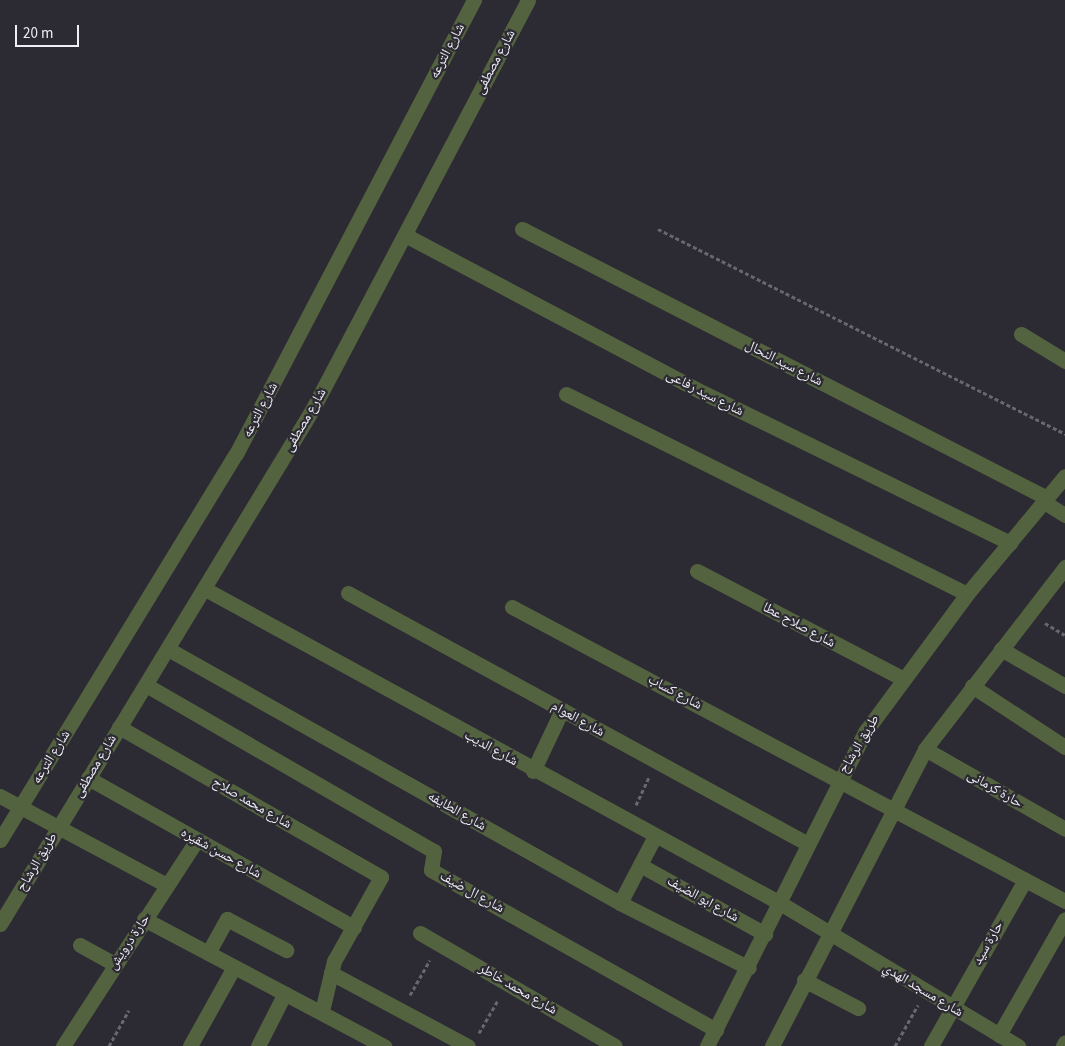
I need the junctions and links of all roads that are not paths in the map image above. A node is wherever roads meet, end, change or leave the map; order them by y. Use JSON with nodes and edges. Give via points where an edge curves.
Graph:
{"nodes":[{"id":1,"x":474,"y":0,"type":"edge"},
{"id":2,"x":528,"y":0,"type":"edge"},
{"id":3,"x":522,"y":229,"type":"dead end"},
{"id":4,"x":406,"y":235,"type":"junction"},
{"id":5,"x":1021,"y":334,"type":"dead end"},
{"id":6,"x":1065,"y":361,"type":"edge"},
{"id":7,"x":566,"y":394,"type":"dead end"},
{"id":8,"x":1065,"y":476,"type":"edge"},
{"id":9,"x":1045,"y":500,"type":"junction"},
{"id":10,"x":1065,"y":515,"type":"edge"},
{"id":11,"x":1010,"y":543,"type":"junction"},
{"id":12,"x":697,"y":571,"type":"dead end"},
{"id":13,"x":1064,"y":571,"type":"edge"},
{"id":14,"x":205,"y":589,"type":"junction"},
{"id":15,"x":348,"y":593,"type":"dead end"},
{"id":16,"x":967,"y":594,"type":"junction"},
{"id":17,"x":512,"y":607,"type":"dead end"},
{"id":18,"x":168,"y":649,"type":"junction"},
{"id":19,"x":1001,"y":649,"type":"junction"},
{"id":20,"x":902,"y":678,"type":"junction"},
{"id":21,"x":146,"y":684,"type":"junction"},
{"id":22,"x":972,"y":686,"type":"junction"},
{"id":23,"x":1065,"y":686,"type":"edge"},
{"id":24,"x":562,"y":710,"type":"junction"},
{"id":25,"x":119,"y":727,"type":"junction"},
{"id":26,"x":1065,"y":747,"type":"edge"},
{"id":27,"x":925,"y":749,"type":"junction"},
{"id":28,"x":533,"y":771,"type":"junction"},
{"id":29,"x":88,"y":778,"type":"junction"},
{"id":30,"x":838,"y":778,"type":"junction"},
{"id":31,"x":0,"y":796,"type":"edge"},
{"id":32,"x":24,"y":809,"type":"junction"},
{"id":33,"x":891,"y":809,"type":"junction"},
{"id":34,"x":53,"y":824,"type":"junction"},
{"id":35,"x":1065,"y":829,"type":"edge"},
{"id":36,"x":655,"y":836,"type":"junction"},
{"id":37,"x":0,"y":840,"type":"edge"},
{"id":38,"x":197,"y":840,"type":"junction"},
{"id":39,"x":808,"y":844,"type":"junction"},
{"id":40,"x":640,"y":865,"type":"junction"},
{"id":41,"x":1025,"y":880,"type":"junction"},
{"id":42,"x":167,"y":885,"type":"junction"},
{"id":43,"x":1065,"y":901,"type":"edge"},
{"id":44,"x":620,"y":903,"type":"junction"},
{"id":45,"x":780,"y":903,"type":"junction"},
{"id":46,"x":144,"y":919,"type":"junction"},
{"id":47,"x":1065,"y":919,"type":"edge"},
{"id":48,"x":0,"y":924,"type":"edge"},
{"id":49,"x":354,"y":928,"type":"junction"},
{"id":50,"x":420,"y":932,"type":"dead end"},
{"id":51,"x":827,"y":933,"type":"junction"},
{"id":52,"x":765,"y":934,"type":"junction"},
{"id":53,"x":80,"y":945,"type":"dead end"},
{"id":54,"x":286,"y":950,"type":"dead end"},
{"id":55,"x":208,"y":954,"type":"junction"},
{"id":56,"x":114,"y":964,"type":"junction"},
{"id":57,"x":234,"y":966,"type":"junction"},
{"id":58,"x":748,"y":968,"type":"junction"},
{"id":59,"x":331,"y":973,"type":"junction"},
{"id":60,"x":804,"y":980,"type":"junction"},
{"id":61,"x":285,"y":993,"type":"junction"},
{"id":62,"x":952,"y":1006,"type":"junction"},
{"id":63,"x":858,"y":1008,"type":"dead end"},
{"id":64,"x":322,"y":1012,"type":"junction"},
{"id":65,"x":716,"y":1030,"type":"junction"},
{"id":66,"x":999,"y":1035,"type":"junction"},
{"id":67,"x":472,"y":1042,"type":"edge"},
{"id":68,"x":1065,"y":1042,"type":"edge"},
{"id":69,"x":63,"y":1046,"type":"edge"},
{"id":70,"x":190,"y":1046,"type":"edge"},
{"id":71,"x":258,"y":1046,"type":"edge"},
{"id":72,"x":384,"y":1046,"type":"edge"},
{"id":73,"x":616,"y":1046,"type":"edge"},
{"id":74,"x":707,"y":1046,"type":"edge"},
{"id":75,"x":772,"y":1046,"type":"edge"},
{"id":76,"x":931,"y":1046,"type":"edge"},
{"id":77,"x":1018,"y":1046,"type":"edge"},
{"id":78,"x":1063,"y":1046,"type":"edge"}],
"edges":[{"from":1,"to":32,"type":"street","name":"شارع الترعه","via":[[236,454]]},
{"from":2,"to":4,"type":"street","name":"شارع مصطفى"},
{"from":3,"to":9,"type":"street","name":"شارع سيد النحال"},
{"from":4,"to":11,"type":"street","name":"شارع سيد رفاعى","via":[[704,393]]},
{"from":4,"to":14,"type":"street","name":"شارع مصطفى","via":[[312,410]]},
{"from":5,"to":6,"type":"street"},
{"from":7,"to":16,"type":"street"},
{"from":8,"to":9,"type":"street","name":"طريق الرشاح"},
{"from":9,"to":10,"type":"street","name":"شارع سيد النحال"},
{"from":9,"to":11,"type":"street","name":"طريق الرشاح"},
{"from":11,"to":16,"type":"street","name":"طريق الرشاح"},
{"from":12,"to":20,"type":"street","name":"شارع صلاح عطا"},
{"from":13,"to":19,"type":"street"},
{"from":14,"to":18,"type":"street","name":"شارع مصطفى"},
{"from":14,"to":28,"type":"street","name":"شارع الديب"},
{"from":15,"to":24,"type":"street","name":"شارع العوام"},
{"from":16,"to":20,"type":"street","name":"طريق الرشاح"},
{"from":17,"to":30,"type":"street","name":"شارع كساب"},
{"from":18,"to":21,"type":"street","name":"شارع مصطفى"},
{"from":18,"to":44,"type":"street","name":"شارع الطايفه"},
{"from":19,"to":22,"type":"street"},
{"from":19,"to":23,"type":"street"},
{"from":20,"to":30,"type":"street","name":"طريق الرشاح"},
{"from":21,"to":25,"type":"street","name":"شارع مصطفى"},
{"from":21,"to":65,"type":"street","name":"شارع ال ضيف","via":[[434,851],[431,870]]},
{"from":22,"to":26,"type":"street"},
{"from":22,"to":27,"type":"street"},
{"from":24,"to":28,"type":"street"},
{"from":24,"to":39,"type":"street","name":"شارع العوام"},
{"from":25,"to":29,"type":"street","name":"شارع مصطفى"},
{"from":25,"to":49,"type":"street","name":"شارع محمد صلاح","via":[[381,877],[382,881]]},
{"from":27,"to":33,"type":"street"},
{"from":27,"to":35,"type":"street","name":"حارة كرمانى"},
{"from":28,"to":36,"type":"street","name":"شارع الديب"},
{"from":29,"to":34,"type":"street","name":"شارع مصطفى"},
{"from":29,"to":38,"type":"street","name":"شارع حسن شقيره"},
{"from":30,"to":33,"type":"street","name":"شارع كساب"},
{"from":30,"to":39,"type":"street","name":"طريق الرشاح"},
{"from":31,"to":32,"type":"street"},
{"from":32,"to":34,"type":"street"},
{"from":32,"to":37,"type":"street"},
{"from":33,"to":41,"type":"street","name":"شارع كساب"},
{"from":33,"to":51,"type":"street"},
{"from":34,"to":42,"type":"street"},
{"from":34,"to":48,"type":"street","name":"طريق الرشاح"},
{"from":36,"to":40,"type":"street"},
{"from":36,"to":45,"type":"street","name":"شارع الديب"},
{"from":38,"to":42,"type":"street","name":"حارة درويش"},
{"from":38,"to":49,"type":"street","name":"شارع حسن شقيره"},
{"from":39,"to":45,"type":"street","name":"طريق الرشاح"},
{"from":40,"to":44,"type":"street"},
{"from":40,"to":52,"type":"street","name":"شارع ابو الضيف"},
{"from":41,"to":43,"type":"street","name":"شارع كساب"},
{"from":41,"to":62,"type":"street","name":"حارة سيد"},
{"from":42,"to":46,"type":"street","name":"حارة درويش"},
{"from":44,"to":58,"type":"street","name":"شارع الطايفه"},
{"from":45,"to":51,"type":"street","name":"شارع مسجد الهدي"},
{"from":45,"to":52,"type":"street","name":"طريق الرشاح"},
{"from":46,"to":55,"type":"street"},
{"from":46,"to":56,"type":"street","name":"حارة درويش"},
{"from":47,"to":66,"type":"street"},
{"from":49,"to":59,"type":"street"},
{"from":50,"to":73,"type":"street","name":"شارع محمد خاطر"},
{"from":51,"to":60,"type":"street"},
{"from":51,"to":62,"type":"street","name":"شارع مسجد الهدي"},
{"from":52,"to":58,"type":"street","name":"طريق الرشاح"},
{"from":53,"to":56,"type":"street"},
{"from":54,"to":55,"type":"street","via":[[227,919]]},
{"from":55,"to":57,"type":"street"},
{"from":56,"to":69,"type":"street","name":"حارة درويش"},
{"from":57,"to":61,"type":"street"},
{"from":57,"to":70,"type":"street"},
{"from":58,"to":65,"type":"street","name":"طريق الرشاح"},
{"from":59,"to":64,"type":"street"},
{"from":59,"to":67,"type":"street"},
{"from":60,"to":63,"type":"street"},
{"from":60,"to":75,"type":"street"},
{"from":61,"to":64,"type":"street"},
{"from":61,"to":71,"type":"street"},
{"from":62,"to":66,"type":"street","name":"شارع مسجد الهدي"},
{"from":62,"to":76,"type":"street","name":"حارة سيد"},
{"from":64,"to":72,"type":"street"},
{"from":65,"to":74,"type":"street","name":"طريق الرشاح"},
{"from":66,"to":77,"type":"street","name":"شارع مسجد الهدي"},
{"from":68,"to":78,"type":"street"}]}
